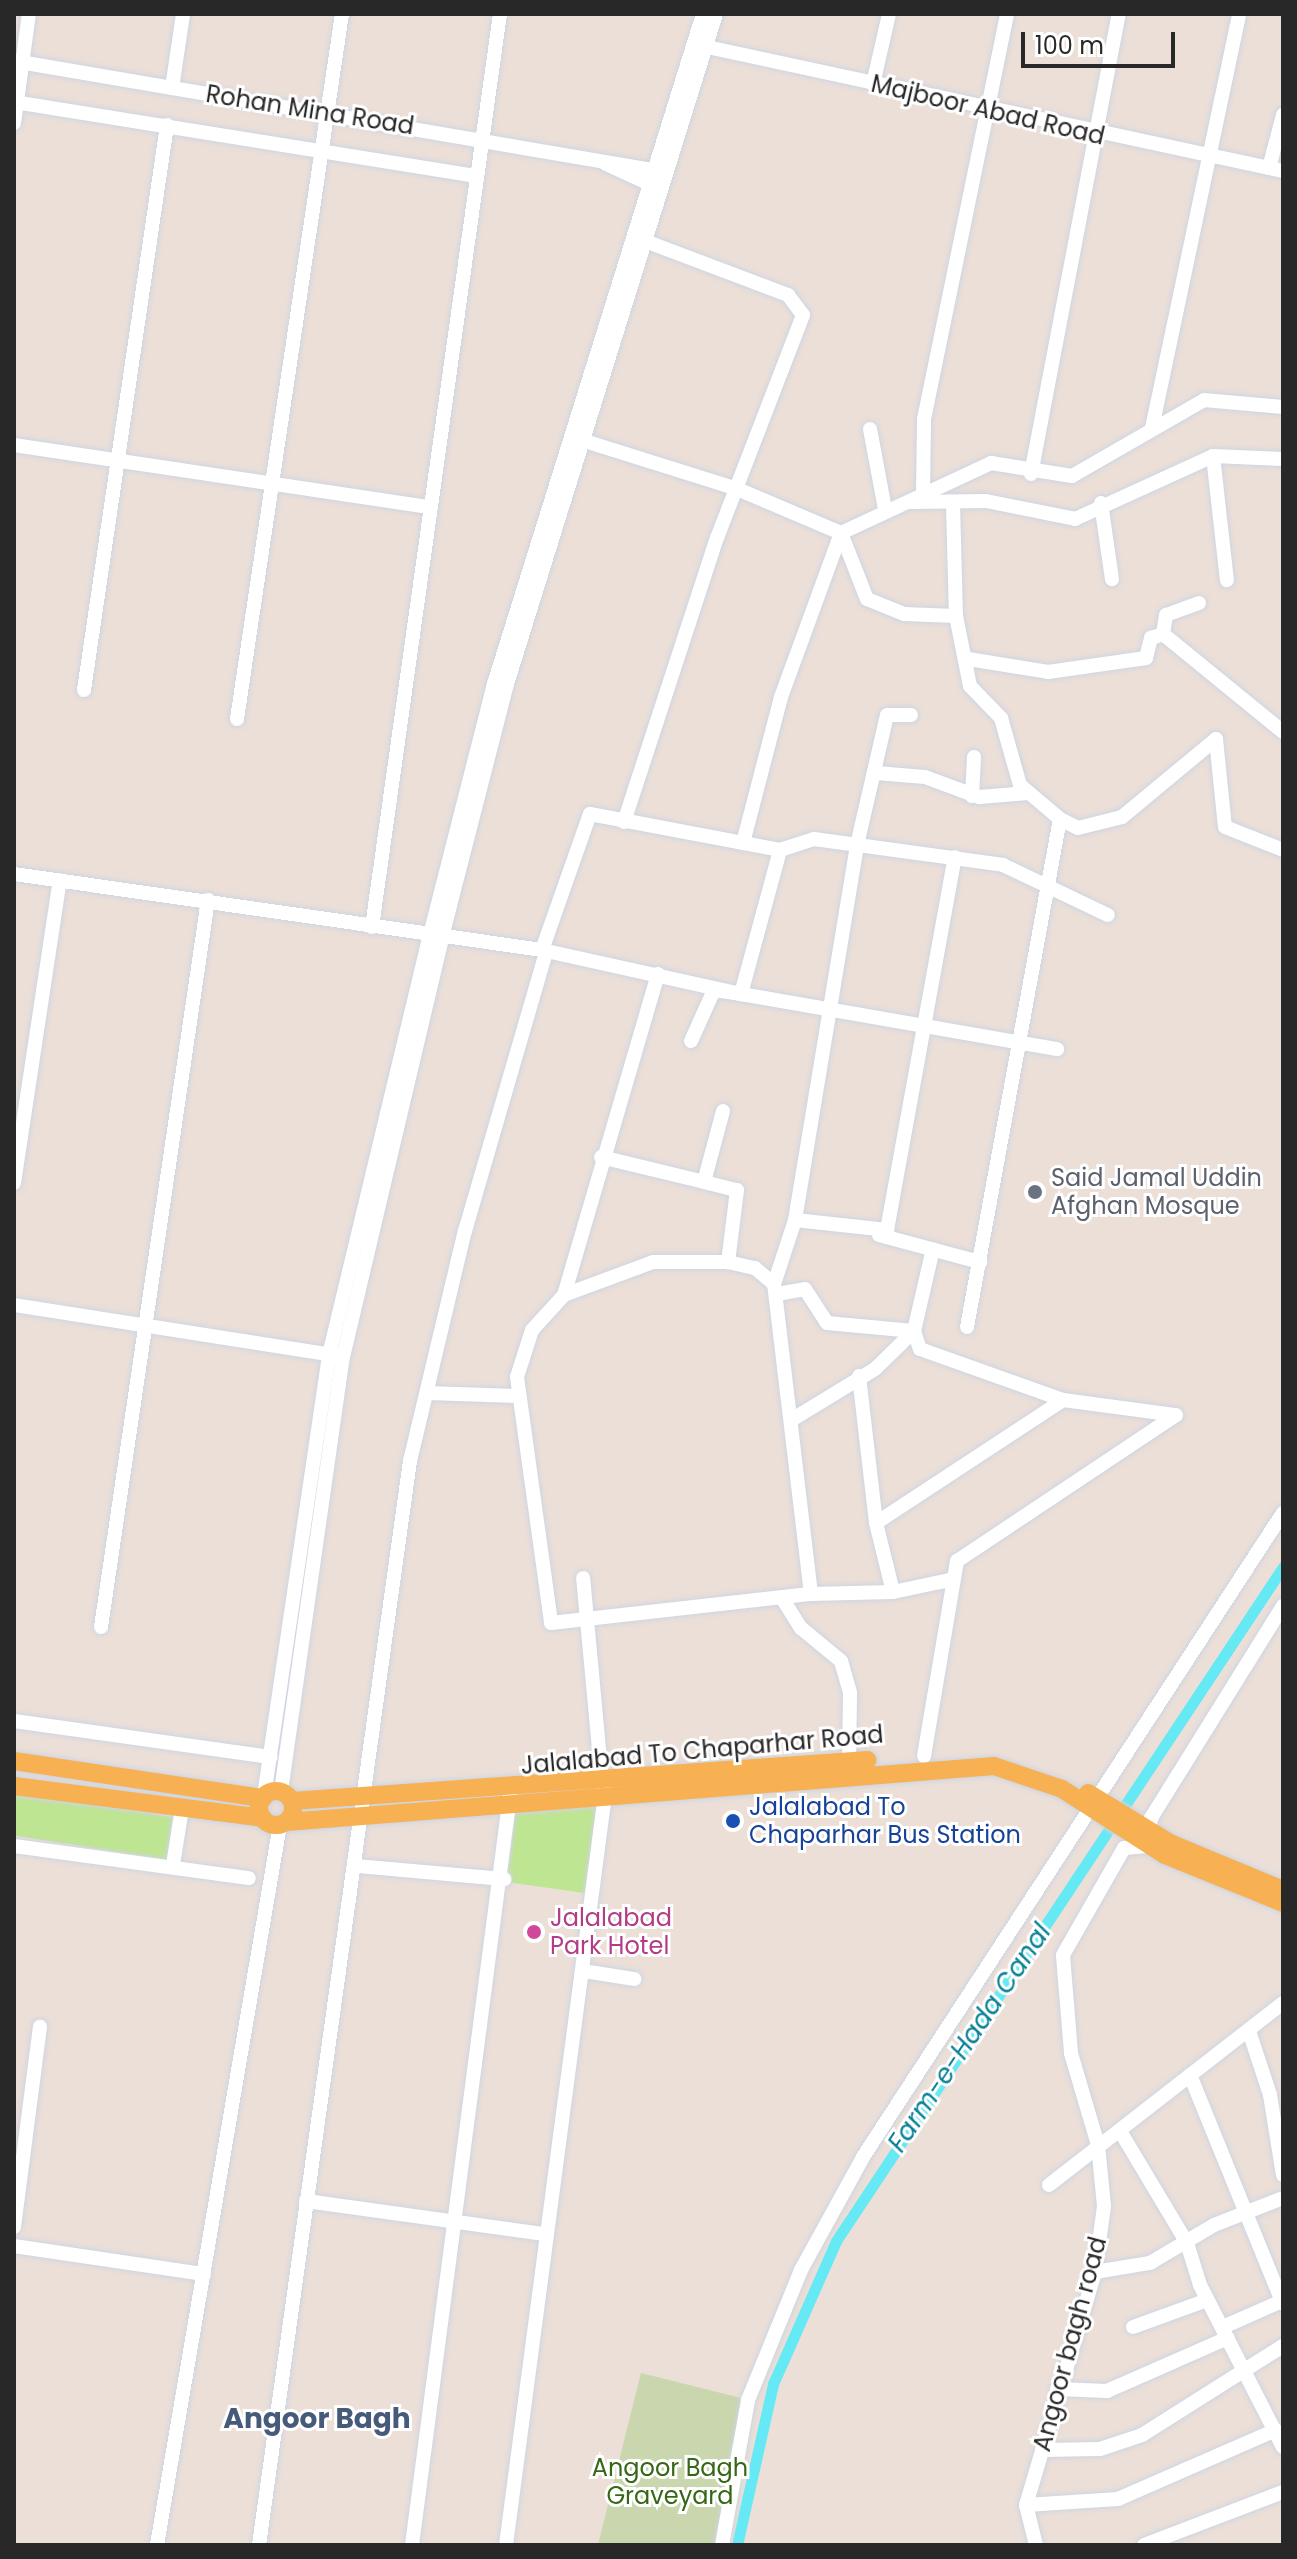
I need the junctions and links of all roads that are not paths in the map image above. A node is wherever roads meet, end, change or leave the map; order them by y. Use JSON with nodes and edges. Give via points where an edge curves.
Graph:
{"nodes":[{"id":1,"x":29,"y":14,"type":"edge"},
{"id":2,"x":183,"y":14,"type":"edge"},
{"id":3,"x":342,"y":14,"type":"edge"},
{"id":4,"x":500,"y":14,"type":"edge"},
{"id":5,"x":703,"y":14,"type":"edge"},
{"id":6,"x":716,"y":14,"type":"edge"},
{"id":7,"x":889,"y":14,"type":"edge"},
{"id":8,"x":1007,"y":14,"type":"edge"},
{"id":9,"x":1119,"y":14,"type":"edge"},
{"id":10,"x":1239,"y":14,"type":"edge"},
{"id":11,"x":700,"y":45,"type":"junction"},
{"id":12,"x":18,"y":62,"type":"edge"},
{"id":13,"x":873,"y":84,"type":"junction"},
{"id":14,"x":172,"y":88,"type":"junction"},
{"id":15,"x":16,"y":102,"type":"edge"},
{"id":16,"x":989,"y":107,"type":"junction"},
{"id":17,"x":328,"y":113,"type":"junction"},
{"id":18,"x":1283,"y":115,"type":"edge"},
{"id":19,"x":14,"y":123,"type":"edge"},
{"id":20,"x":167,"y":125,"type":"junction"},
{"id":21,"x":1094,"y":135,"type":"junction"},
{"id":22,"x":483,"y":136,"type":"junction"},
{"id":23,"x":324,"y":151,"type":"junction"},
{"id":24,"x":1205,"y":153,"type":"junction"},
{"id":25,"x":606,"y":164,"type":"junction"},
{"id":26,"x":1276,"y":169,"type":"edge"},
{"id":27,"x":661,"y":171,"type":"junction"},
{"id":28,"x":476,"y":176,"type":"junction"},
{"id":29,"x":656,"y":188,"type":"junction"},
{"id":30,"x":645,"y":241,"type":"junction"},
{"id":31,"x":1283,"y":407,"type":"edge"},
{"id":32,"x":1152,"y":428,"type":"junction"},
{"id":33,"x":870,"y":429,"type":"dead end"},
{"id":34,"x":577,"y":438,"type":"junction"},
{"id":35,"x":14,"y":445,"type":"edge"},
{"id":36,"x":1213,"y":456,"type":"junction"},
{"id":37,"x":1283,"y":459,"type":"edge"},
{"id":38,"x":116,"y":463,"type":"junction"},
{"id":39,"x":1031,"y":474,"type":"junction"},
{"id":40,"x":274,"y":484,"type":"junction"},
{"id":41,"x":735,"y":488,"type":"junction"},
{"id":42,"x":923,"y":493,"type":"junction"},
{"id":43,"x":905,"y":502,"type":"junction"},
{"id":44,"x":953,"y":503,"type":"junction"},
{"id":45,"x":1101,"y":503,"type":"junction"},
{"id":46,"x":427,"y":507,"type":"junction"},
{"id":47,"x":885,"y":509,"type":"junction"},
{"id":48,"x":841,"y":533,"type":"junction"},
{"id":49,"x":1112,"y":579,"type":"dead end"},
{"id":50,"x":1227,"y":580,"type":"dead end"},
{"id":51,"x":1199,"y":603,"type":"dead end"},
{"id":52,"x":956,"y":616,"type":"junction"},
{"id":53,"x":1163,"y":634,"type":"junction"},
{"id":54,"x":968,"y":659,"type":"junction"},
{"id":55,"x":84,"y":690,"type":"dead end"},
{"id":56,"x":911,"y":715,"type":"dead end"},
{"id":57,"x":237,"y":719,"type":"dead end"},
{"id":58,"x":1283,"y":732,"type":"edge"},
{"id":59,"x":974,"y":757,"type":"dead end"},
{"id":60,"x":876,"y":773,"type":"junction"},
{"id":61,"x":972,"y":796,"type":"junction"},
{"id":62,"x":1036,"y":796,"type":"junction"},
{"id":63,"x":1060,"y":819,"type":"junction"},
{"id":64,"x":624,"y":822,"type":"junction"},
{"id":65,"x":743,"y":843,"type":"junction"},
{"id":66,"x":857,"y":845,"type":"junction"},
{"id":67,"x":780,"y":850,"type":"junction"},
{"id":68,"x":1283,"y":850,"type":"edge"},
{"id":69,"x":955,"y":857,"type":"junction"},
{"id":70,"x":14,"y":874,"type":"edge"},
{"id":71,"x":60,"y":880,"type":"junction"},
{"id":72,"x":1043,"y":887,"type":"junction"},
{"id":73,"x":208,"y":900,"type":"junction"},
{"id":74,"x":1108,"y":915,"type":"dead end"},
{"id":75,"x":372,"y":927,"type":"junction"},
{"id":76,"x":436,"y":936,"type":"junction"},
{"id":77,"x":544,"y":951,"type":"junction"},
{"id":78,"x":658,"y":974,"type":"junction"},
{"id":79,"x":741,"y":994,"type":"junction"},
{"id":80,"x":830,"y":1011,"type":"junction"},
{"id":81,"x":929,"y":1024,"type":"junction"},
{"id":82,"x":1019,"y":1039,"type":"junction"},
{"id":83,"x":691,"y":1041,"type":"dead end"},
{"id":84,"x":1057,"y":1049,"type":"dead end"},
{"id":85,"x":723,"y":1111,"type":"dead end"},
{"id":86,"x":601,"y":1157,"type":"junction"},
{"id":87,"x":704,"y":1182,"type":"junction"},
{"id":88,"x":14,"y":1183,"type":"edge"},
{"id":89,"x":795,"y":1220,"type":"junction"},
{"id":90,"x":879,"y":1235,"type":"junction"},
{"id":91,"x":933,"y":1249,"type":"junction"},
{"id":92,"x":728,"y":1262,"type":"junction"},
{"id":93,"x":980,"y":1262,"type":"junction"},
{"id":94,"x":775,"y":1289,"type":"junction"},
{"id":95,"x":564,"y":1295,"type":"junction"},
{"id":96,"x":14,"y":1305,"type":"edge"},
{"id":97,"x":150,"y":1324,"type":"junction"},
{"id":98,"x":967,"y":1327,"type":"dead end"},
{"id":99,"x":914,"y":1331,"type":"junction"},
{"id":100,"x":336,"y":1356,"type":"junction"},
{"id":101,"x":859,"y":1376,"type":"junction"},
{"id":102,"x":427,"y":1393,"type":"junction"},
{"id":103,"x":517,"y":1396,"type":"junction"},
{"id":104,"x":1063,"y":1400,"type":"junction"},
{"id":105,"x":793,"y":1419,"type":"junction"},
{"id":106,"x":1283,"y":1513,"type":"edge"},
{"id":107,"x":876,"y":1523,"type":"junction"},
{"id":108,"x":583,"y":1578,"type":"dead end"},
{"id":109,"x":954,"y":1579,"type":"junction"},
{"id":110,"x":893,"y":1592,"type":"junction"},
{"id":111,"x":811,"y":1594,"type":"junction"},
{"id":112,"x":782,"y":1598,"type":"junction"},
{"id":113,"x":1283,"y":1606,"type":"edge"},
{"id":114,"x":586,"y":1617,"type":"junction"},
{"id":115,"x":101,"y":1627,"type":"dead end"},
{"id":116,"x":14,"y":1721,"type":"edge"},
{"id":117,"x":924,"y":1756,"type":"junction"},
{"id":118,"x":270,"y":1757,"type":"junction"},
{"id":119,"x":14,"y":1761,"type":"edge"},
{"id":120,"x":849,"y":1762,"type":"junction"},
{"id":121,"x":14,"y":1786,"type":"edge"},
{"id":122,"x":602,"y":1790,"type":"junction"},
{"id":123,"x":275,"y":1796,"type":"junction"},
{"id":124,"x":510,"y":1797,"type":"junction"},
{"id":125,"x":1096,"y":1805,"type":"junction"},
{"id":126,"x":182,"y":1808,"type":"junction"},
{"id":127,"x":359,"y":1809,"type":"junction"},
{"id":128,"x":277,"y":1822,"type":"junction"},
{"id":129,"x":1153,"y":1841,"type":"junction"},
{"id":130,"x":14,"y":1846,"type":"edge"},
{"id":131,"x":173,"y":1865,"type":"junction"},
{"id":132,"x":357,"y":1866,"type":"junction"},
{"id":133,"x":249,"y":1878,"type":"dead end"},
{"id":134,"x":504,"y":1879,"type":"junction"},
{"id":135,"x":1283,"y":1890,"type":"edge"},
{"id":136,"x":1283,"y":1903,"type":"edge"},
{"id":137,"x":583,"y":1971,"type":"junction"},
{"id":138,"x":634,"y":1979,"type":"dead end"},
{"id":139,"x":1283,"y":2003,"type":"edge"},
{"id":140,"x":40,"y":2027,"type":"dead end"},
{"id":141,"x":1250,"y":2034,"type":"junction"},
{"id":142,"x":1190,"y":2075,"type":"junction"},
{"id":143,"x":1120,"y":2131,"type":"junction"},
{"id":144,"x":1098,"y":2145,"type":"junction"},
{"id":145,"x":1283,"y":2175,"type":"edge"},
{"id":146,"x":1049,"y":2185,"type":"dead end"},
{"id":147,"x":1283,"y":2198,"type":"edge"},
{"id":148,"x":306,"y":2201,"type":"junction"},
{"id":149,"x":1247,"y":2214,"type":"junction"},
{"id":150,"x":458,"y":2221,"type":"junction"},
{"id":151,"x":14,"y":2227,"type":"edge"},
{"id":152,"x":545,"y":2234,"type":"junction"},
{"id":153,"x":1187,"y":2243,"type":"junction"},
{"id":154,"x":14,"y":2246,"type":"edge"},
{"id":155,"x":1095,"y":2272,"type":"junction"},
{"id":156,"x":204,"y":2274,"type":"junction"},
{"id":157,"x":1207,"y":2300,"type":"junction"},
{"id":158,"x":1282,"y":2303,"type":"edge"},
{"id":159,"x":1133,"y":2327,"type":"dead end"},
{"id":160,"x":1226,"y":2332,"type":"junction"},
{"id":161,"x":1283,"y":2346,"type":"edge"},
{"id":162,"x":1249,"y":2368,"type":"junction"},
{"id":163,"x":1057,"y":2389,"type":"junction"},
{"id":164,"x":1276,"y":2430,"type":"junction"},
{"id":165,"x":1283,"y":2447,"type":"edge"},
{"id":166,"x":1042,"y":2450,"type":"junction"},
{"id":167,"x":1283,"y":2492,"type":"edge"},
{"id":168,"x":1026,"y":2505,"type":"junction"},
{"id":169,"x":157,"y":2545,"type":"edge"},
{"id":170,"x":259,"y":2545,"type":"edge"},
{"id":171,"x":412,"y":2545,"type":"edge"},
{"id":172,"x":506,"y":2545,"type":"edge"},
{"id":173,"x":722,"y":2545,"type":"edge"},
{"id":174,"x":1036,"y":2545,"type":"edge"},
{"id":175,"x":1144,"y":2545,"type":"edge"}],
"edges":[{"from":1,"to":12,"type":"street"},
{"from":2,"to":14,"type":"street"},
{"from":3,"to":17,"type":"street"},
{"from":4,"to":22,"type":"street"},
{"from":5,"to":11,"type":"street"},
{"from":6,"to":11,"type":"street"},
{"from":7,"to":13,"type":"street"},
{"from":8,"to":16,"type":"street"},
{"from":9,"to":21,"type":"street"},
{"from":10,"to":24,"type":"street"},
{"from":11,"to":13,"type":"street","name":"Majboor Abad Road"},
{"from":11,"to":27,"type":"street"},
{"from":12,"to":14,"type":"street","name":"Rohan Mina Road"},
{"from":12,"to":15,"type":"street"},
{"from":13,"to":16,"type":"street","name":"Majboor Abad Road"},
{"from":14,"to":17,"type":"street","name":"Rohan Mina Road"},
{"from":15,"to":19,"type":"street"},
{"from":15,"to":20,"type":"street"},
{"from":16,"to":21,"type":"street","name":"Majboor Abad Road"},
{"from":16,"to":42,"type":"street","via":[[924,419]]},
{"from":17,"to":22,"type":"street","name":"Rohan Mina Road"},
{"from":17,"to":23,"type":"street"},
{"from":18,"to":26,"type":"street"},
{"from":20,"to":23,"type":"street"},
{"from":20,"to":38,"type":"street"},
{"from":21,"to":24,"type":"street","name":"Majboor Abad Road"},
{"from":21,"to":39,"type":"street"},
{"from":22,"to":25,"type":"street","name":"Rohan Mina Road"},
{"from":22,"to":28,"type":"street"},
{"from":23,"to":28,"type":"street"},
{"from":23,"to":40,"type":"street"},
{"from":24,"to":26,"type":"street","name":"Majboor Abad Road"},
{"from":24,"to":32,"type":"street"},
{"from":25,"to":27,"type":"street","name":"Rohan Mina Road"},
{"from":25,"to":29,"type":"street","name":"Rohan Mina Road"},
{"from":27,"to":29,"type":"street"},
{"from":28,"to":46,"type":"street"},
{"from":29,"to":30,"type":"street"},
{"from":29,"to":34,"type":"street"},
{"from":30,"to":34,"type":"street"},
{"from":30,"to":41,"type":"street","via":[[788,295],[802,310]]},
{"from":31,"to":32,"type":"street","via":[[1204,400]]},
{"from":32,"to":39,"type":"street","via":[[1072,476]]},
{"from":33,"to":47,"type":"street"},
{"from":34,"to":41,"type":"street"},
{"from":34,"to":76,"type":"street","via":[[494,684]]},
{"from":35,"to":38,"type":"street"},
{"from":36,"to":37,"type":"street"},
{"from":36,"to":45,"type":"street"},
{"from":36,"to":50,"type":"street"},
{"from":38,"to":40,"type":"street"},
{"from":38,"to":55,"type":"street"},
{"from":39,"to":42,"type":"street","via":[[991,463]]},
{"from":40,"to":46,"type":"street"},
{"from":40,"to":57,"type":"street"},
{"from":41,"to":48,"type":"street"},
{"from":41,"to":64,"type":"street"},
{"from":42,"to":43,"type":"street"},
{"from":43,"to":44,"type":"street"},
{"from":43,"to":47,"type":"street"},
{"from":44,"to":45,"type":"street","via":[[986,501],[1064,520]]},
{"from":44,"to":52,"type":"street"},
{"from":45,"to":49,"type":"street"},
{"from":46,"to":75,"type":"street"},
{"from":47,"to":48,"type":"street"},
{"from":48,"to":52,"type":"street","via":[[867,599],[904,614]]},
{"from":48,"to":65,"type":"street","via":[[781,697]]},
{"from":51,"to":53,"type":"street","via":[[1166,615]]},
{"from":52,"to":54,"type":"street"},
{"from":53,"to":54,"type":"street","via":[[1151,638],[1146,658],[1048,672]]},
{"from":53,"to":58,"type":"street"},
{"from":54,"to":62,"type":"street","via":[[970,686],[1001,718],[1020,785]]},
{"from":56,"to":60,"type":"street","via":[[887,715]]},
{"from":59,"to":61,"type":"street"},
{"from":60,"to":61,"type":"street","via":[[925,777]]},
{"from":60,"to":66,"type":"street"},
{"from":61,"to":62,"type":"street","via":[[1018,789]]},
{"from":62,"to":63,"type":"street"},
{"from":63,"to":68,"type":"street","via":[[1078,828],[1122,817],[1216,739],[1225,827]]},
{"from":63,"to":72,"type":"street"},
{"from":64,"to":65,"type":"street"},
{"from":64,"to":77,"type":"street","via":[[583,818]]},
{"from":65,"to":67,"type":"street"},
{"from":66,"to":67,"type":"street","via":[[794,840]]},
{"from":66,"to":69,"type":"street"},
{"from":66,"to":80,"type":"street"},
{"from":67,"to":79,"type":"street"},
{"from":69,"to":72,"type":"street","via":[[1003,865]]},
{"from":69,"to":81,"type":"street"},
{"from":70,"to":71,"type":"street"},
{"from":71,"to":73,"type":"street"},
{"from":71,"to":88,"type":"street"},
{"from":72,"to":74,"type":"street"},
{"from":72,"to":82,"type":"street"},
{"from":73,"to":75,"type":"street"},
{"from":73,"to":97,"type":"street"},
{"from":75,"to":76,"type":"street"},
{"from":76,"to":77,"type":"street"},
{"from":76,"to":100,"type":"street"},
{"from":77,"to":78,"type":"street"},
{"from":77,"to":102,"type":"street"},
{"from":78,"to":79,"type":"street"},
{"from":78,"to":86,"type":"street"},
{"from":79,"to":80,"type":"street"},
{"from":79,"to":83,"type":"street","via":[[714,990]]},
{"from":80,"to":81,"type":"street"},
{"from":80,"to":89,"type":"street"},
{"from":81,"to":82,"type":"street"},
{"from":81,"to":90,"type":"street","via":[[887,1230]]},
{"from":82,"to":84,"type":"street"},
{"from":82,"to":93,"type":"street"},
{"from":85,"to":87,"type":"street"},
{"from":86,"to":87,"type":"street"},
{"from":86,"to":95,"type":"street"},
{"from":87,"to":92,"type":"street","via":[[737,1190]]},
{"from":89,"to":90,"type":"street"},
{"from":89,"to":94,"type":"street"},
{"from":90,"to":91,"type":"street"},
{"from":91,"to":93,"type":"street"},
{"from":91,"to":99,"type":"street"},
{"from":92,"to":94,"type":"street","via":[[755,1268]]},
{"from":92,"to":95,"type":"street","via":[[653,1262]]},
{"from":93,"to":98,"type":"street"},
{"from":94,"to":99,"type":"street","via":[[805,1289],[827,1323]]},
{"from":94,"to":105,"type":"street"},
{"from":95,"to":103,"type":"street","via":[[526,1342]]},
{"from":96,"to":97,"type":"street"},
{"from":97,"to":100,"type":"street"},
{"from":97,"to":115,"type":"street"},
{"from":99,"to":101,"type":"street"},
{"from":99,"to":104,"type":"street","via":[[920,1349]]},
{"from":100,"to":118,"type":"street"},
{"from":100,"to":123,"type":"street"},
{"from":101,"to":105,"type":"street"},
{"from":101,"to":107,"type":"street"},
{"from":102,"to":103,"type":"street"},
{"from":102,"to":127,"type":"street"},
{"from":103,"to":114,"type":"street","via":[[547,1616],[562,1626]]},
{"from":104,"to":107,"type":"street"},
{"from":104,"to":109,"type":"street","via":[[1176,1415],[957,1561]]},
{"from":105,"to":111,"type":"street"},
{"from":106,"to":125,"type":"street"},
{"from":107,"to":110,"type":"street"},
{"from":108,"to":114,"type":"street"},
{"from":109,"to":110,"type":"street"},
{"from":109,"to":117,"type":"street"},
{"from":110,"to":111,"type":"street"},
{"from":111,"to":112,"type":"street"},
{"from":112,"to":114,"type":"street"},
{"from":112,"to":120,"type":"street","via":[[801,1628],[841,1661],[850,1693]]},
{"from":113,"to":129,"type":"street","via":[[1151,1818]]},
{"from":114,"to":122,"type":"street"},
{"from":116,"to":118,"type":"street"},
{"from":117,"to":120,"type":"main road","name":"Jalalabad To Chaparhar Road"},
{"from":117,"to":125,"type":"main road","name":"Jalalabad To Chaparhar Road","via":[[1015,1758]]},
{"from":118,"to":123,"type":"street"},
{"from":119,"to":123,"type":"main road","name":"Jalalabad To Chaparhar Road"},
{"from":120,"to":122,"type":"main road","name":"Jalalabad To Chaparhar Road"},
{"from":121,"to":126,"type":"main road","name":"Jalalabad To Chaparhar Road"},
{"from":122,"to":124,"type":"main road","name":"Jalalabad To Chaparhar Road"},
{"from":122,"to":125,"type":"main road","name":"Jalalabad To Chaparhar Road","via":[[952,1764],[1032,1776]]},
{"from":122,"to":137,"type":"street"},
{"from":123,"to":127,"type":"main road","name":"Jalalabad To Chaparhar Road"},
{"from":123,"to":128,"type":"main road"},
{"from":123,"to":128,"type":"main road"},
{"from":124,"to":127,"type":"main road","name":"Jalalabad To Chaparhar Road"},
{"from":124,"to":134,"type":"street"},
{"from":125,"to":129,"type":"main road"},
{"from":125,"to":173,"type":"street","via":[[863,2157],[801,2270],[748,2400]]},
{"from":126,"to":128,"type":"main road","name":"Jalalabad To Chaparhar Road"},
{"from":126,"to":131,"type":"street"},
{"from":127,"to":128,"type":"main road","name":"Jalalabad To Chaparhar Road"},
{"from":127,"to":132,"type":"street"},
{"from":128,"to":156,"type":"street"},
{"from":129,"to":135,"type":"main road"},
{"from":129,"to":136,"type":"main road"},
{"from":129,"to":144,"type":"street","name":"Angoor bagh road","via":[[1124,1848],[1063,1955],[1071,2053]]},
{"from":130,"to":131,"type":"street"},
{"from":131,"to":133,"type":"street"},
{"from":132,"to":134,"type":"street"},
{"from":132,"to":148,"type":"street"},
{"from":134,"to":150,"type":"street"},
{"from":137,"to":138,"type":"street"},
{"from":137,"to":152,"type":"street"},
{"from":139,"to":141,"type":"street"},
{"from":140,"to":151,"type":"street"},
{"from":141,"to":142,"type":"street"},
{"from":141,"to":145,"type":"street","via":[[1270,2095]]},
{"from":142,"to":143,"type":"street"},
{"from":142,"to":149,"type":"street"},
{"from":143,"to":144,"type":"street"},
{"from":143,"to":153,"type":"street"},
{"from":144,"to":146,"type":"street"},
{"from":144,"to":155,"type":"street","name":"Angoor bagh road","via":[[1104,2206]]},
{"from":147,"to":149,"type":"street"},
{"from":148,"to":150,"type":"street"},
{"from":148,"to":170,"type":"street"},
{"from":149,"to":153,"type":"street"},
{"from":149,"to":158,"type":"street"},
{"from":150,"to":152,"type":"street"},
{"from":150,"to":171,"type":"street"},
{"from":152,"to":172,"type":"street"},
{"from":153,"to":155,"type":"street","via":[[1150,2263]]},
{"from":153,"to":157,"type":"street"},
{"from":154,"to":156,"type":"street"},
{"from":155,"to":163,"type":"street","name":"Angoor bagh road"},
{"from":156,"to":169,"type":"street"},
{"from":157,"to":159,"type":"street"},
{"from":157,"to":160,"type":"street"},
{"from":158,"to":160,"type":"street"},
{"from":160,"to":162,"type":"street"},
{"from":160,"to":163,"type":"street","via":[[1107,2391]]},
{"from":161,"to":162,"type":"street"},
{"from":162,"to":164,"type":"street"},
{"from":162,"to":166,"type":"street","via":[[1142,2435],[1100,2449]]},
{"from":163,"to":166,"type":"street","name":"Angoor bagh road"},
{"from":164,"to":165,"type":"street"},
{"from":164,"to":168,"type":"street","via":[[1118,2499]]},
{"from":166,"to":168,"type":"street","name":"Angoor bagh road"},
{"from":167,"to":175,"type":"street"},
{"from":168,"to":174,"type":"street"}]}
